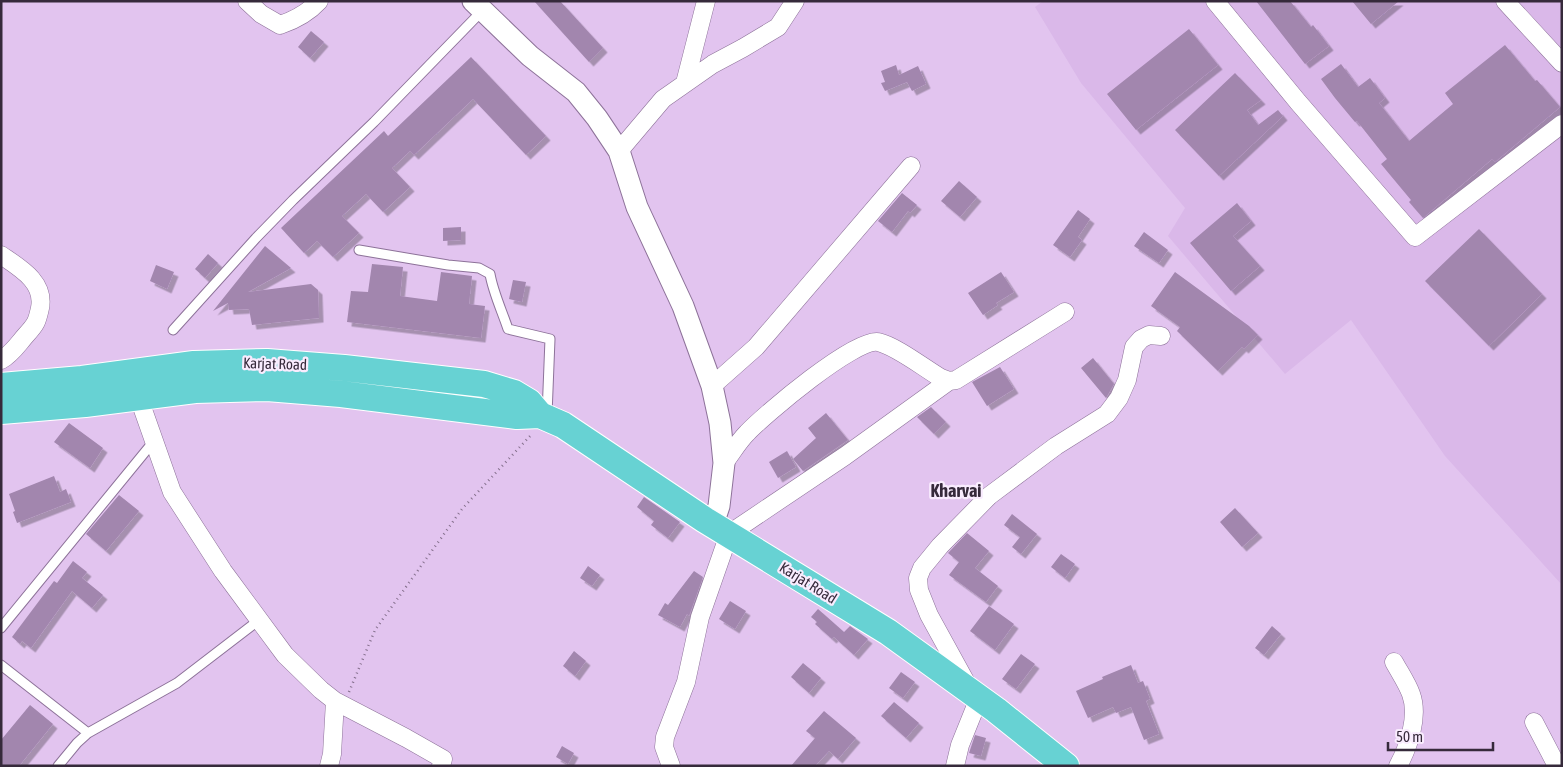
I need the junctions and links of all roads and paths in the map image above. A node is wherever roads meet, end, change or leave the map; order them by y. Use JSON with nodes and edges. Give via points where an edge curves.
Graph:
{"nodes":[{"id":1,"x":247,"y":1,"type":"edge"},
{"id":2,"x":319,"y":1,"type":"edge"},
{"id":3,"x":706,"y":1,"type":"edge"},
{"id":4,"x":796,"y":1,"type":"edge"},
{"id":5,"x":1215,"y":1,"type":"edge"},
{"id":6,"x":1505,"y":1,"type":"edge"},
{"id":7,"x":478,"y":6,"type":"edge"},
{"id":8,"x":1562,"y":63,"type":"edge"},
{"id":9,"x":685,"y":83,"type":"junction"},
{"id":10,"x":1562,"y":124,"type":"edge"},
{"id":11,"x":618,"y":151,"type":"junction"},
{"id":12,"x":911,"y":166,"type":"dead end"},
{"id":13,"x":359,"y":250,"type":"dead end"},
{"id":14,"x":1,"y":255,"type":"edge"},
{"id":15,"x":1065,"y":312,"type":"dead end"},
{"id":16,"x":173,"y":330,"type":"dead end"},
{"id":17,"x":1161,"y":336,"type":"dead end"},
{"id":18,"x":1,"y":360,"type":"edge"},
{"id":19,"x":130,"y":373,"type":"junction"},
{"id":20,"x":949,"y":381,"type":"junction"},
{"id":21,"x":1,"y":386,"type":"edge"},
{"id":22,"x":712,"y":386,"type":"junction"},
{"id":23,"x":139,"y":398,"type":"junction"},
{"id":24,"x":1,"y":411,"type":"edge"},
{"id":25,"x":544,"y":416,"type":"junction"},
{"id":26,"x":154,"y":441,"type":"junction"},
{"id":27,"x":724,"y":463,"type":"junction"},
{"id":28,"x":721,"y":529,"type":"junction"},
{"id":29,"x":259,"y":620,"type":"junction"},
{"id":30,"x":1,"y":628,"type":"edge"},
{"id":31,"x":1394,"y":662,"type":"dead end"},
{"id":32,"x":1,"y":664,"type":"edge"},
{"id":33,"x":975,"y":696,"type":"junction"},
{"id":34,"x":339,"y":703,"type":"junction"},
{"id":35,"x":1534,"y":722,"type":"dead end"},
{"id":36,"x":88,"y":733,"type":"junction"},
{"id":37,"x":447,"y":764,"type":"edge"},
{"id":38,"x":58,"y":766,"type":"edge"},
{"id":39,"x":329,"y":766,"type":"edge"},
{"id":40,"x":671,"y":766,"type":"edge"},
{"id":41,"x":956,"y":766,"type":"edge"},
{"id":42,"x":1066,"y":766,"type":"edge"},
{"id":43,"x":1398,"y":766,"type":"edge"},
{"id":44,"x":1557,"y":766,"type":"edge"}],
"edges":[{"from":1,"to":2,"type":"street","via":[[280,25],[294,20]]},
{"from":3,"to":9,"type":"street"},
{"from":4,"to":9,"type":"street","via":[[778,27]]},
{"from":5,"to":10,"type":"street","via":[[1415,237]]},
{"from":6,"to":8,"type":"street"},
{"from":7,"to":11,"type":"street","via":[[530,56],[576,92]]},
{"from":7,"to":16,"type":"lane","via":[[374,122],[256,238]]},
{"from":9,"to":11,"type":"street","via":[[663,99]]},
{"from":11,"to":22,"type":"street","via":[[637,207],[683,306]]},
{"from":12,"to":22,"type":"street","via":[[756,347]]},
{"from":13,"to":25,"type":"lane","via":[[480,268],[490,274],[508,329],[550,339]]},
{"from":14,"to":18,"type":"street","via":[[26,272],[42,298],[36,323]]},
{"from":15,"to":20,"type":"street","via":[[964,377]]},
{"from":17,"to":33,"type":"street","via":[[1149,335],[1134,347],[1127,380],[1107,414],[1056,446],[989,496],[922,568],[918,590]]},
{"from":19,"to":21,"type":"main road","name":"Karjat Road"},
{"from":19,"to":23,"type":"street"},
{"from":19,"to":25,"type":"main road","name":"Karjat Road","via":[[194,364],[268,362],[344,368],[484,384],[514,392]]},
{"from":20,"to":27,"type":"street","via":[[891,347],[876,342],[862,344],[808,380],[762,418],[745,434]]},
{"from":20,"to":28,"type":"street","via":[[845,456]]},
{"from":22,"to":27,"type":"street"},
{"from":23,"to":24,"type":"main road","name":"Karjat Road"},
{"from":23,"to":25,"type":"main road","name":"Karjat Road","via":[[195,390],[267,388],[517,416]]},
{"from":23,"to":26,"type":"street"},
{"from":25,"to":28,"type":"main road","name":"Karjat Road","via":[[563,425]]},
{"from":25,"to":34,"type":"path","via":[[462,509],[375,630]]},
{"from":26,"to":29,"type":"street","via":[[172,492]]},
{"from":26,"to":30,"type":"lane"},
{"from":27,"to":28,"type":"street","via":[[719,506]]},
{"from":28,"to":33,"type":"main road","name":"Karjat Road","via":[[888,632]]},
{"from":28,"to":40,"type":"street","via":[[686,682],[665,737],[664,747]]},
{"from":29,"to":34,"type":"street","via":[[286,655]]},
{"from":29,"to":36,"type":"lane","via":[[177,683]]},
{"from":31,"to":43,"type":"street","via":[[1414,706],[1412,727]]},
{"from":32,"to":36,"type":"lane"},
{"from":33,"to":41,"type":"street"},
{"from":33,"to":42,"type":"main road","name":"Karjat Road"},
{"from":34,"to":37,"type":"street"},
{"from":34,"to":39,"type":"street"},
{"from":35,"to":44,"type":"street"},
{"from":36,"to":38,"type":"lane"}]}
